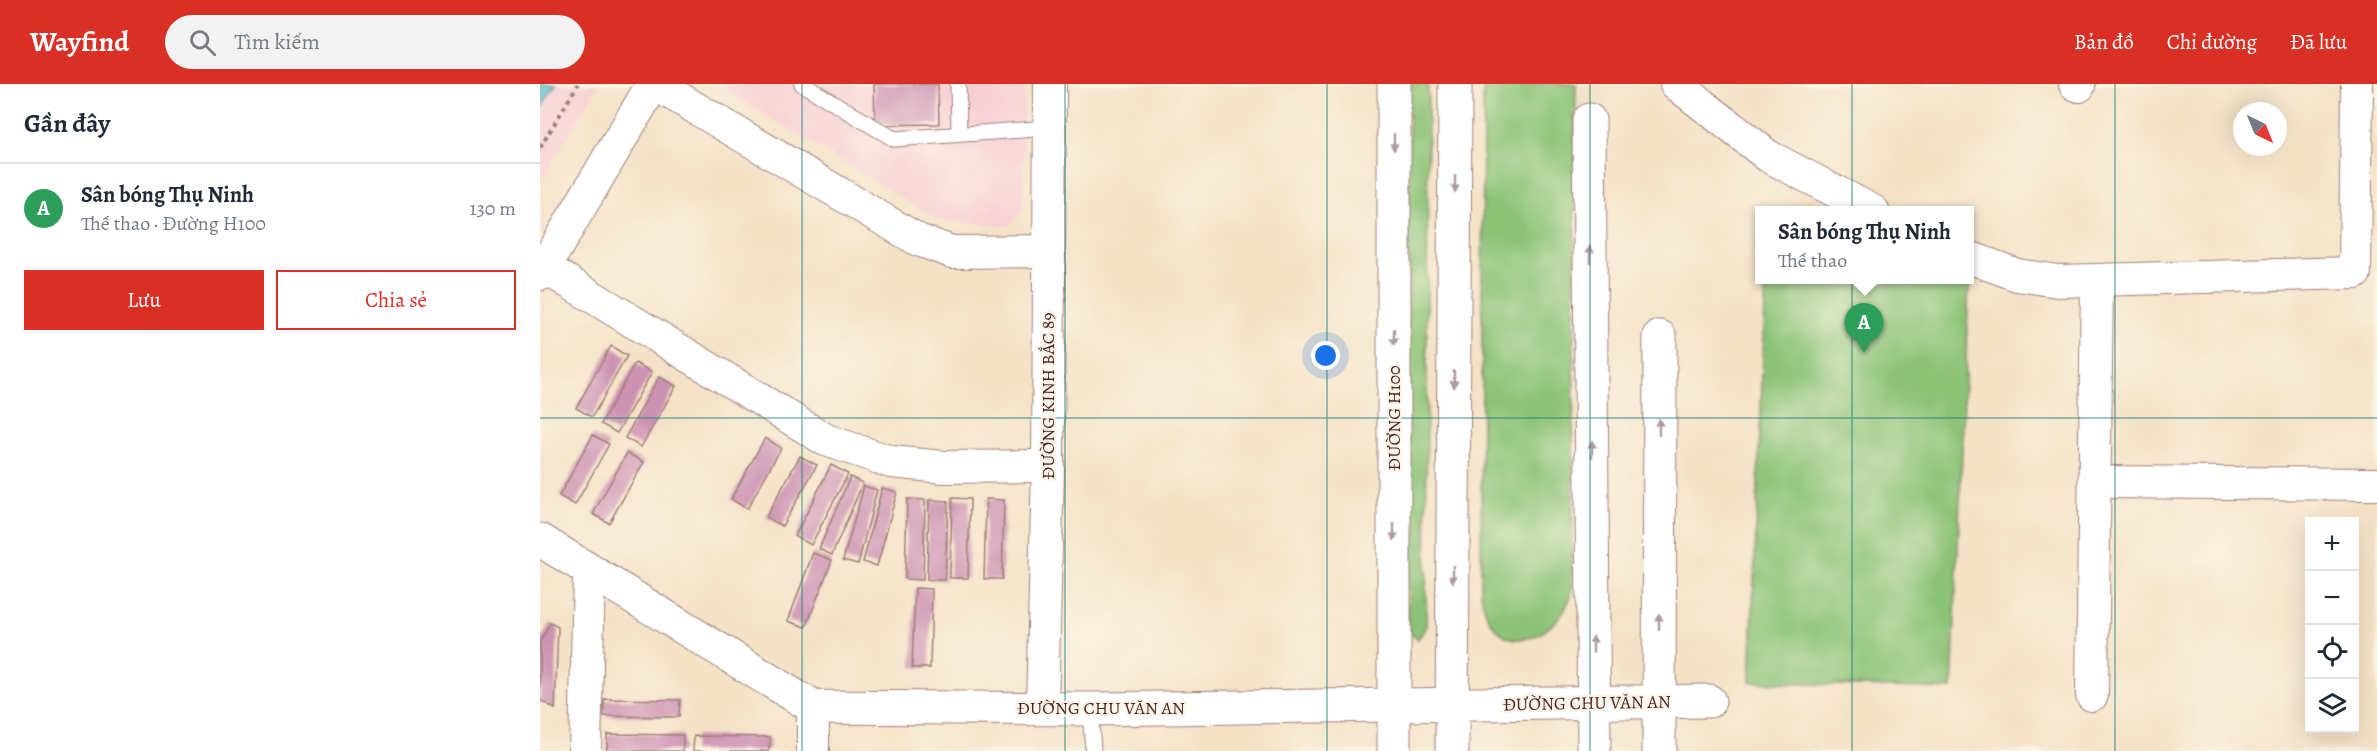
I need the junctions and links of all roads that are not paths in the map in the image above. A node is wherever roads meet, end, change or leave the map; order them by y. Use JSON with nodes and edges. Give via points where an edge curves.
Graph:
{"nodes":[{"id":1,"x":654,"y":84,"type":"edge"},
{"id":2,"x":802,"y":84,"type":"edge"},
{"id":3,"x":958,"y":84,"type":"edge"},
{"id":4,"x":1050,"y":84,"type":"edge"},
{"id":5,"x":1394,"y":84,"type":"edge"},
{"id":6,"x":1455,"y":84,"type":"edge"},
{"id":7,"x":1676,"y":84,"type":"edge"},
{"id":8,"x":2358,"y":84,"type":"edge"},
{"id":9,"x":1589,"y":120,"type":"dead end"},
{"id":10,"x":1050,"y":128,"type":"junction"},
{"id":11,"x":959,"y":133,"type":"junction"},
{"id":12,"x":1865,"y":206,"type":"edge"},
{"id":13,"x":1049,"y":251,"type":"junction"},
{"id":14,"x":1974,"y":260,"type":"edge"},
{"id":15,"x":542,"y":270,"type":"edge"},
{"id":16,"x":2366,"y":273,"type":"edge"},
{"id":17,"x":2097,"y":280,"type":"junction"},
{"id":18,"x":1659,"y":337,"type":"dead end"},
{"id":19,"x":1048,"y":466,"type":"junction"},
{"id":20,"x":2095,"y":482,"type":"junction"},
{"id":21,"x":2377,"y":484,"type":"edge"},
{"id":22,"x":540,"y":540,"type":"edge"},
{"id":23,"x":589,"y":572,"type":"junction"},
{"id":24,"x":2092,"y":695,"type":"dead end"},
{"id":25,"x":1709,"y":701,"type":"dead end"},
{"id":26,"x":1594,"y":702,"type":"junction"},
{"id":27,"x":1659,"y":702,"type":"junction"},
{"id":28,"x":1394,"y":704,"type":"junction"},
{"id":29,"x":1453,"y":704,"type":"junction"},
{"id":30,"x":813,"y":707,"type":"junction"},
{"id":31,"x":1042,"y":709,"type":"junction"},
{"id":32,"x":1090,"y":709,"type":"junction"},
{"id":33,"x":585,"y":751,"type":"edge"},
{"id":34,"x":813,"y":751,"type":"edge"},
{"id":35,"x":1093,"y":751,"type":"edge"},
{"id":36,"x":1394,"y":751,"type":"edge"},
{"id":37,"x":1452,"y":751,"type":"edge"},
{"id":38,"x":1594,"y":751,"type":"edge"},
{"id":39,"x":1659,"y":751,"type":"edge"}],
"edges":[{"from":1,"to":13,"type":"street","via":[[918,240],[952,252]]},
{"from":1,"to":15,"type":"main road"},
{"from":2,"to":11,"type":"lane","via":[[894,139]]},
{"from":3,"to":11,"type":"lane"},
{"from":4,"to":10,"type":"street","name":"ĐƯỜNG KINH BẮC 89"},
{"from":5,"to":28,"type":"main road","name":"ĐƯỜNG H100","one_way":true},
{"from":6,"to":29,"type":"main road","one_way":true},
{"from":7,"to":12,"type":"street","via":[[1768,156]]},
{"from":8,"to":16,"type":"street"},
{"from":26,"to":9,"type":"main road","one_way":true},
{"from":10,"to":11,"type":"lane"},
{"from":10,"to":13,"type":"street","name":"ĐƯỜNG KINH BẮC 89"},
{"from":13,"to":19,"type":"street","name":"ĐƯỜNG KINH BẮC 89"},
{"from":14,"to":17,"type":"street","via":[[2017,274],[2058,281]]},
{"from":15,"to":19,"type":"street","via":[[826,440],[891,462],[943,468]]},
{"from":16,"to":17,"type":"street"},
{"from":17,"to":20,"type":"street"},
{"from":27,"to":18,"type":"main road","one_way":true},
{"from":19,"to":31,"type":"street","name":"ĐƯỜNG KINH BẮC 89"},
{"from":20,"to":21,"type":"street"},
{"from":20,"to":24,"type":"street"},
{"from":22,"to":23,"type":"main road"},
{"from":23,"to":30,"type":"main road"},
{"from":23,"to":33,"type":"street"},
{"from":25,"to":27,"type":"main road","name":"ĐƯỜNG CHU VĂN AN"},
{"from":26,"to":27,"type":"main road","name":"ĐƯỜNG CHU VĂN AN"},
{"from":26,"to":29,"type":"main road","name":"ĐƯỜNG CHU VĂN AN"},
{"from":26,"to":38,"type":"main road"},
{"from":27,"to":39,"type":"main road"},
{"from":28,"to":29,"type":"main road","name":"ĐƯỜNG CHU VĂN AN"},
{"from":28,"to":32,"type":"main road","name":"ĐƯỜNG CHU VĂN AN"},
{"from":28,"to":36,"type":"main road","name":"ĐƯỜNG H100"},
{"from":29,"to":37,"type":"main road"},
{"from":30,"to":31,"type":"main road","name":"ĐƯỜNG CHU VĂN AN"},
{"from":30,"to":34,"type":"street"},
{"from":31,"to":32,"type":"main road","name":"ĐƯỜNG CHU VĂN AN"},
{"from":32,"to":35,"type":"lane"}]}
